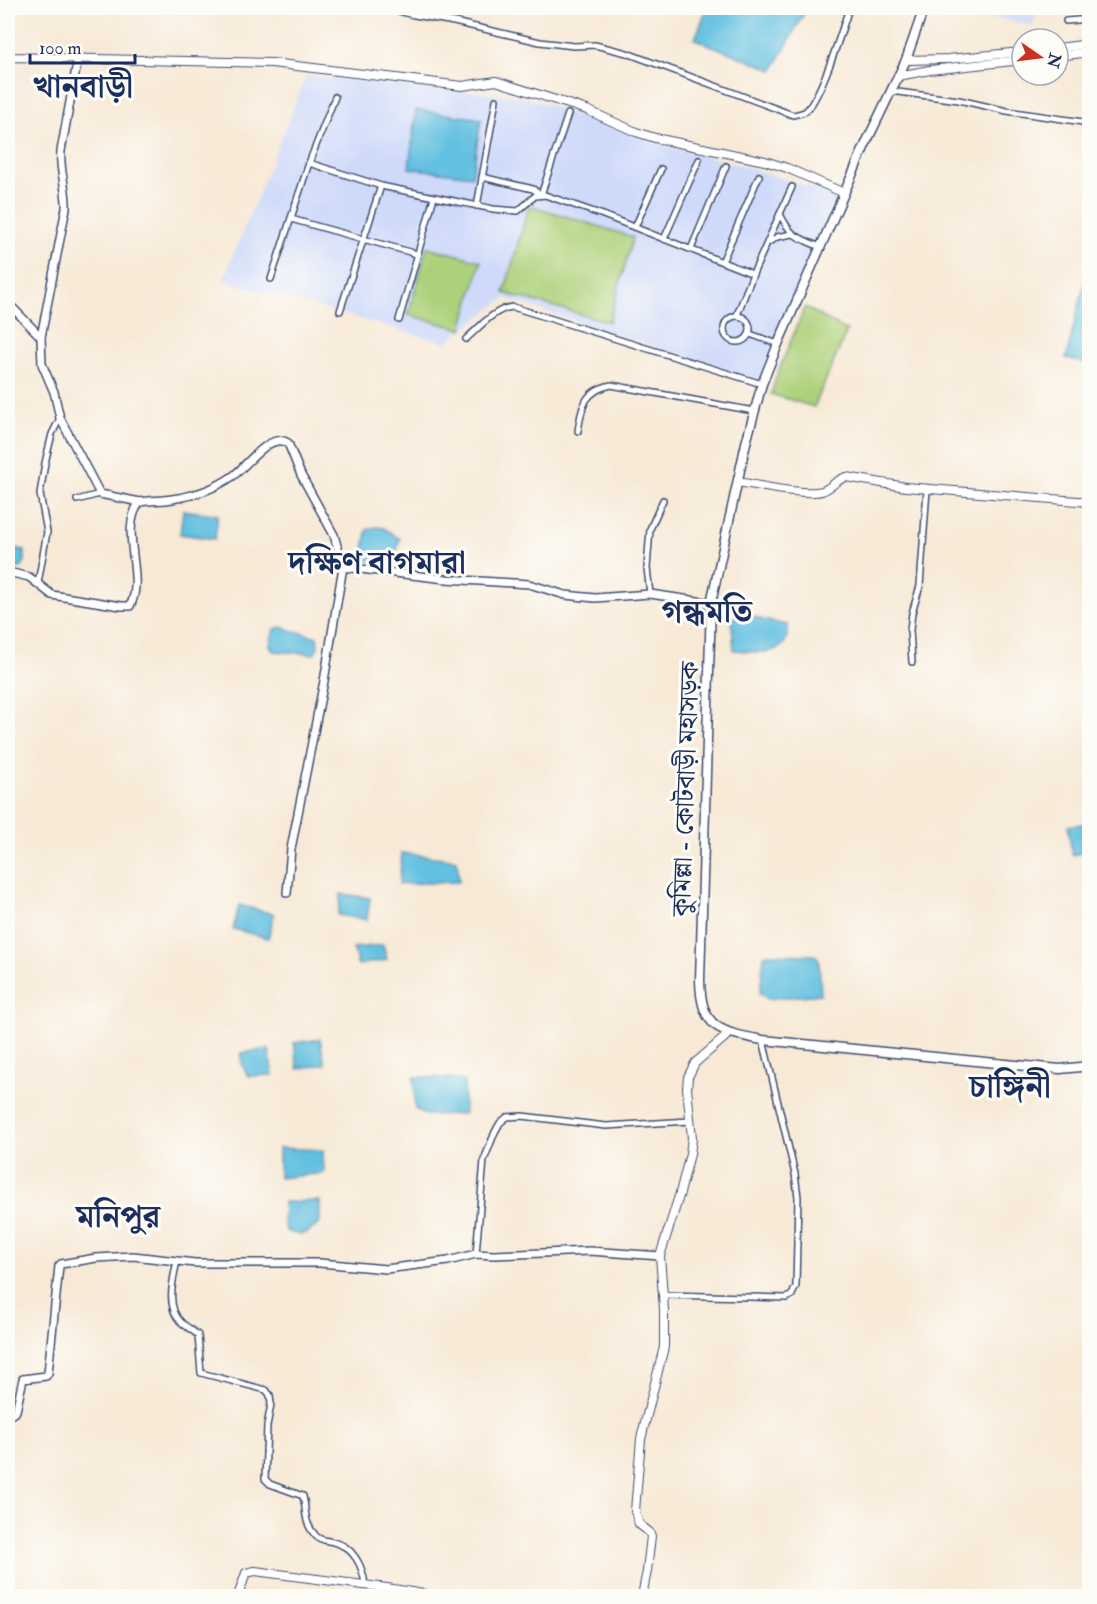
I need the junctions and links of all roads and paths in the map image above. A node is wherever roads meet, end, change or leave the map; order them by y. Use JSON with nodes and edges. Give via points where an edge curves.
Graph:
{"nodes":[{"id":1,"x":388,"y":8,"type":"edge"},
{"id":2,"x":438,"y":8,"type":"edge"},
{"id":3,"x":849,"y":8,"type":"edge"},
{"id":4,"x":924,"y":8,"type":"edge"},
{"id":5,"x":437,"y":19,"type":"junction"},
{"id":6,"x":1089,"y":19,"type":"edge"},
{"id":7,"x":1066,"y":21,"type":"dead end"},
{"id":8,"x":1089,"y":44,"type":"edge"},
{"id":9,"x":1070,"y":46,"type":"edge"},
{"id":10,"x":1089,"y":52,"type":"edge"},
{"id":11,"x":1010,"y":53,"type":"edge"},
{"id":12,"x":1070,"y":54,"type":"edge"},
{"id":13,"x":8,"y":57,"type":"edge"},
{"id":14,"x":78,"y":58,"type":"junction"},
{"id":15,"x":906,"y":60,"type":"junction"},
{"id":16,"x":1010,"y":61,"type":"edge"},
{"id":17,"x":898,"y":76,"type":"junction"},
{"id":18,"x":890,"y":91,"type":"junction"},
{"id":19,"x":334,"y":97,"type":"dead end"},
{"id":20,"x":496,"y":100,"type":"dead end"},
{"id":21,"x":568,"y":114,"type":"dead end"},
{"id":22,"x":1089,"y":123,"type":"edge"},
{"id":23,"x":699,"y":160,"type":"dead end"},
{"id":24,"x":309,"y":164,"type":"junction"},
{"id":25,"x":726,"y":166,"type":"dead end"},
{"id":26,"x":661,"y":169,"type":"dead end"},
{"id":27,"x":759,"y":176,"type":"dead end"},
{"id":28,"x":482,"y":177,"type":"junction"},
{"id":29,"x":381,"y":186,"type":"junction"},
{"id":30,"x":792,"y":187,"type":"dead end"},
{"id":31,"x":844,"y":193,"type":"junction"},
{"id":32,"x":541,"y":195,"type":"junction"},
{"id":33,"x":434,"y":197,"type":"junction"},
{"id":34,"x":477,"y":206,"type":"junction"},
{"id":35,"x":780,"y":214,"type":"junction"},
{"id":36,"x":291,"y":219,"type":"junction"},
{"id":37,"x":635,"y":227,"type":"junction"},
{"id":38,"x":792,"y":234,"type":"junction"},
{"id":39,"x":664,"y":239,"type":"junction"},
{"id":40,"x":766,"y":244,"type":"junction"},
{"id":41,"x":820,"y":247,"type":"junction"},
{"id":42,"x":691,"y":249,"type":"junction"},
{"id":43,"x":417,"y":254,"type":"junction"},
{"id":44,"x":722,"y":261,"type":"junction"},
{"id":45,"x":753,"y":274,"type":"junction"},
{"id":46,"x":271,"y":279,"type":"dead end"},
{"id":47,"x":8,"y":303,"type":"edge"},
{"id":48,"x":340,"y":310,"type":"dead end"},
{"id":49,"x":737,"y":315,"type":"junction"},
{"id":50,"x":399,"y":320,"type":"dead end"},
{"id":51,"x":750,"y":334,"type":"junction"},
{"id":52,"x":41,"y":337,"type":"junction"},
{"id":53,"x":466,"y":339,"type":"dead end"},
{"id":54,"x":778,"y":344,"type":"junction"},
{"id":55,"x":762,"y":384,"type":"junction"},
{"id":56,"x":754,"y":411,"type":"junction"},
{"id":57,"x":60,"y":418,"type":"junction"},
{"id":58,"x":578,"y":431,"type":"dead end"},
{"id":59,"x":738,"y":482,"type":"junction"},
{"id":60,"x":927,"y":489,"type":"junction"},
{"id":61,"x":100,"y":494,"type":"junction"},
{"id":62,"x":77,"y":500,"type":"dead end"},
{"id":63,"x":663,"y":500,"type":"dead end"},
{"id":64,"x":140,"y":502,"type":"junction"},
{"id":65,"x":1089,"y":502,"type":"edge"},
{"id":66,"x":343,"y":567,"type":"junction"},
{"id":67,"x":8,"y":572,"type":"edge"},
{"id":68,"x":38,"y":584,"type":"junction"},
{"id":69,"x":650,"y":594,"type":"junction"},
{"id":70,"x":711,"y":603,"type":"junction"},
{"id":71,"x":912,"y":662,"type":"dead end"},
{"id":72,"x":287,"y":893,"type":"dead end"},
{"id":73,"x":730,"y":1033,"type":"junction"},
{"id":74,"x":763,"y":1040,"type":"junction"},
{"id":75,"x":1089,"y":1066,"type":"edge"},
{"id":76,"x":690,"y":1121,"type":"junction"},
{"id":77,"x":476,"y":1254,"type":"junction"},
{"id":78,"x":660,"y":1256,"type":"junction"},
{"id":79,"x":177,"y":1261,"type":"junction"},
{"id":80,"x":663,"y":1295,"type":"junction"},
{"id":81,"x":8,"y":1413,"type":"edge"},
{"id":82,"x":366,"y":1585,"type":"junction"},
{"id":83,"x":242,"y":1596,"type":"edge"},
{"id":84,"x":435,"y":1596,"type":"edge"},
{"id":85,"x":642,"y":1596,"type":"edge"}],
"edges":[{"from":1,"to":5,"type":"street"},
{"from":2,"to":5,"type":"street"},
{"from":3,"to":5,"type":"street","via":[[822,83],[805,112],[793,115],[627,53],[595,45],[540,42]]},
{"from":4,"to":15,"type":"main road","name":"কুমিল্লা - কোটবাড়ী মহাসড়ক"},
{"from":6,"to":7,"type":"street"},
{"from":8,"to":9,"type":"main road"},
{"from":10,"to":12,"type":"main road"},
{"from":11,"to":15,"type":"main road"},
{"from":13,"to":14,"type":"main road"},
{"from":14,"to":31,"type":"main road","via":[[272,63],[462,86],[496,81],[587,110],[655,138],[787,168]]},
{"from":14,"to":52,"type":"street","via":[[61,151],[66,208]]},
{"from":15,"to":17,"type":"main road","name":"কুমিল্লা - কোটবাড়ী মহাসড়ক"},
{"from":16,"to":17,"type":"main road"},
{"from":17,"to":18,"type":"main road","name":"কুমিল্লা - কোটবাড়ী মহাসড়ক"},
{"from":18,"to":22,"type":"street"},
{"from":18,"to":31,"type":"main road","name":"কুমিল্লা - কোটবাড়ী মহাসড়ক"},
{"from":19,"to":24,"type":"street"},
{"from":20,"to":28,"type":"street"},
{"from":21,"to":32,"type":"street"},
{"from":23,"to":39,"type":"street"},
{"from":24,"to":29,"type":"street"},
{"from":24,"to":36,"type":"street"},
{"from":25,"to":42,"type":"street"},
{"from":26,"to":37,"type":"street"},
{"from":27,"to":44,"type":"street"},
{"from":28,"to":32,"type":"street","via":[[534,189]]},
{"from":28,"to":34,"type":"street"},
{"from":29,"to":33,"type":"street"},
{"from":29,"to":48,"type":"street"},
{"from":30,"to":35,"type":"street"},
{"from":31,"to":41,"type":"main road","name":"কুমিল্লা - কোটবাড়ী মহাসড়ক"},
{"from":32,"to":34,"type":"street","via":[[518,211]]},
{"from":32,"to":37,"type":"street"},
{"from":33,"to":34,"type":"street"},
{"from":33,"to":43,"type":"street"},
{"from":35,"to":38,"type":"street"},
{"from":35,"to":40,"type":"street"},
{"from":36,"to":43,"type":"street"},
{"from":36,"to":46,"type":"street"},
{"from":37,"to":39,"type":"street"},
{"from":38,"to":40,"type":"street"},
{"from":38,"to":41,"type":"street"},
{"from":39,"to":42,"type":"street"},
{"from":40,"to":45,"type":"street"},
{"from":41,"to":54,"type":"main road","name":"কুমিল্লা - কোটবাড়ী মহাসড়ক"},
{"from":42,"to":44,"type":"street"},
{"from":43,"to":50,"type":"street"},
{"from":44,"to":45,"type":"street"},
{"from":45,"to":49,"type":"street"},
{"from":47,"to":52,"type":"street"},
{"from":49,"to":51,"type":"street","via":[[749,323]]},
{"from":49,"to":51,"type":"street","via":[[723,326],[724,334],[736,343],[744,342]]},
{"from":51,"to":54,"type":"street"},
{"from":52,"to":57,"type":"street","via":[[42,364]]},
{"from":53,"to":55,"type":"street","via":[[499,311],[513,307]]},
{"from":54,"to":55,"type":"main road","name":"কুমিল্লা - কোটবাড়ী মহাসড়ক"},
{"from":55,"to":56,"type":"main road","name":"কুমিল্লা - কোটবাড়ী মহাসড়ক"},
{"from":56,"to":58,"type":"street","via":[[610,385],[597,388],[587,399]]},
{"from":56,"to":59,"type":"main road","name":"কুমিল্লা - কোটবাড়ী মহাসড়ক"},
{"from":57,"to":61,"type":"street"},
{"from":57,"to":68,"type":"street","via":[[52,435],[40,494],[47,532]]},
{"from":59,"to":60,"type":"main road","via":[[818,492],[846,477]]},
{"from":59,"to":70,"type":"main road","name":"কুমিল্লা - কোটবাড়ী মহাসড়ক"},
{"from":60,"to":65,"type":"main road"},
{"from":60,"to":71,"type":"street","via":[[920,586],[910,630]]},
{"from":61,"to":62,"type":"street"},
{"from":61,"to":64,"type":"street"},
{"from":63,"to":69,"type":"street","via":[[650,529]]},
{"from":64,"to":66,"type":"street","via":[[172,499],[208,489],[236,473],[271,442],[284,440],[334,536]]},
{"from":64,"to":68,"type":"street","via":[[132,519],[134,592],[130,606],[52,595]]},
{"from":66,"to":69,"type":"street","via":[[529,584],[565,596]]},
{"from":66,"to":72,"type":"street","via":[[291,849]]},
{"from":67,"to":68,"type":"street","via":[[29,577]]},
{"from":69,"to":70,"type":"street"},
{"from":70,"to":73,"type":"main road","name":"কুমিল্লা - কোটবাড়ী মহাসড়ক","via":[[700,994],[704,1011],[712,1022]]},
{"from":73,"to":74,"type":"main road","name":"কুমিল্লা - কোটবাড়ী মহাসড়ক"},
{"from":73,"to":76,"type":"main road","via":[[691,1070],[687,1088]]},
{"from":74,"to":75,"type":"main road","name":"কুমিল্লা - কোটবাড়ী মহাসড়ক","via":[[1060,1069]]},
{"from":74,"to":80,"type":"street","via":[[795,1174],[796,1286],[787,1298]]},
{"from":76,"to":77,"type":"street","via":[[606,1126],[507,1117],[495,1132],[484,1160]]},
{"from":76,"to":78,"type":"main road","via":[[690,1154]]},
{"from":77,"to":78,"type":"street","via":[[590,1251]]},
{"from":77,"to":79,"type":"street","via":[[386,1269],[320,1263]]},
{"from":78,"to":80,"type":"main road"},
{"from":79,"to":81,"type":"street","via":[[133,1256],[59,1265],[48,1373],[23,1379],[16,1411]]},
{"from":79,"to":82,"type":"street","via":[[172,1304],[183,1324],[198,1335],[201,1373],[266,1390],[270,1395],[265,1479],[303,1496],[305,1515],[314,1534],[349,1549]]},
{"from":80,"to":85,"type":"main road","via":[[664,1347],[641,1440],[636,1503],[639,1524],[651,1536]]},
{"from":82,"to":83,"type":"main road","via":[[255,1571],[246,1573],[241,1583]]},
{"from":82,"to":84,"type":"main road"}]}
